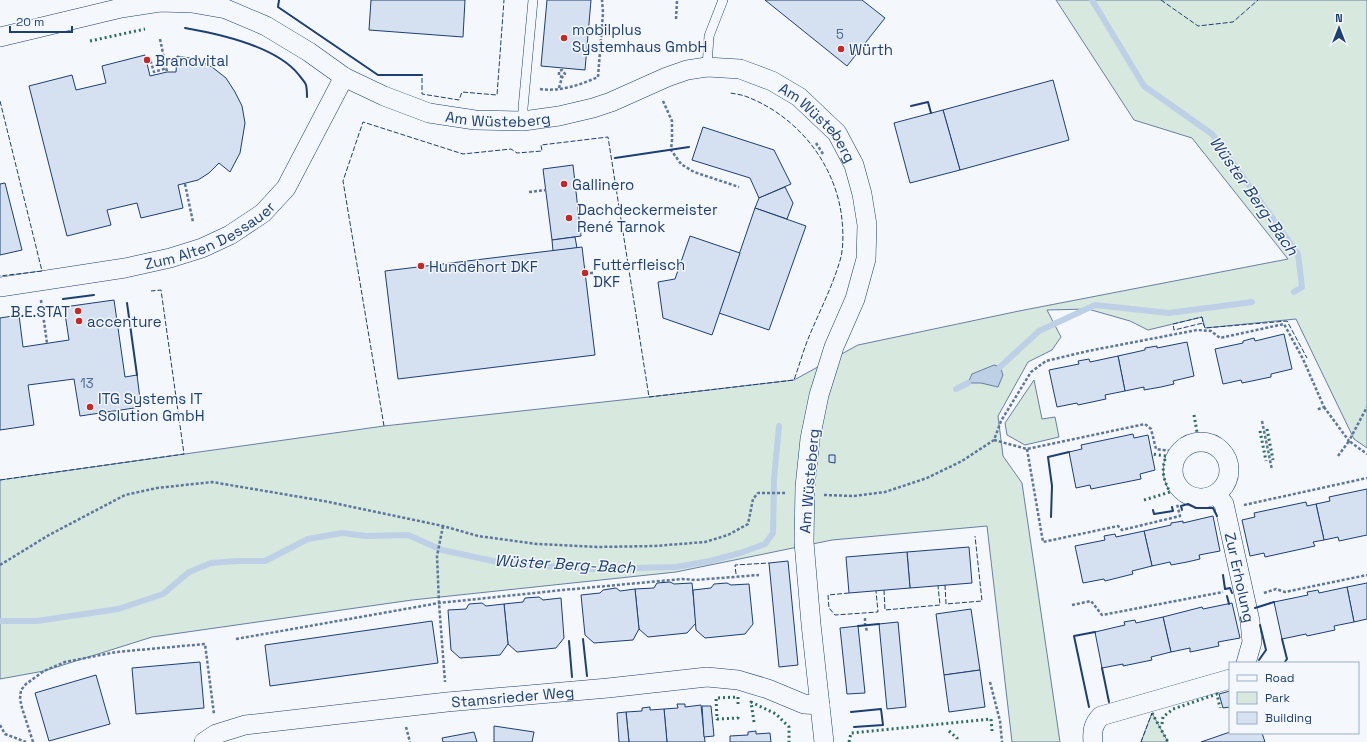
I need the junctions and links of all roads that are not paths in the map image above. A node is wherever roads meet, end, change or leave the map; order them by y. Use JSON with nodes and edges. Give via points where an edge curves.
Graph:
{"nodes":[{"id":1,"x":533,"y":0,"type":"edge"},
{"id":2,"x":723,"y":0,"type":"edge"},
{"id":3,"x":228,"y":4,"type":"edge"},
{"id":4,"x":0,"y":37,"type":"edge"},
{"id":5,"x":707,"y":67,"type":"junction"},
{"id":6,"x":344,"y":77,"type":"junction"},
{"id":7,"x":523,"y":120,"type":"junction"},
{"id":8,"x":0,"y":287,"type":"edge"},
{"id":9,"x":1221,"y":502,"type":"junction"},
{"id":10,"x":1246,"y":662,"type":"edge"},
{"id":11,"x":1229,"y":679,"type":"edge"},
{"id":12,"x":820,"y":705,"type":"junction"},
{"id":13,"x":210,"y":738,"type":"edge"},
{"id":14,"x":824,"y":742,"type":"edge"},
{"id":15,"x":1093,"y":742,"type":"edge"}],
"edges":[{"from":1,"to":7,"type":"lane"},
{"from":2,"to":5,"type":"lane","via":[[709,36]]},
{"from":3,"to":4,"type":"street","name":"Am Wüsteberg","via":[[160,2],[121,8]]},
{"from":3,"to":6,"type":"street","name":"Am Wüsteberg","via":[[309,52]]},
{"from":5,"to":7,"type":"street","name":"Am Wüsteberg","via":[[667,77],[593,108],[559,116]]},
{"from":5,"to":12,"type":"street","name":"Am Wüsteberg","via":[[740,69],[772,81],[799,97],[837,133],[854,165],[862,194],[867,225],[866,259],[855,300],[834,348],[819,396],[810,439],[805,494],[804,542]]},
{"from":6,"to":7,"type":"street","name":"Am Wüsteberg","via":[[429,113],[475,120]]},
{"from":6,"to":8,"type":"street","name":"Zum Alten Dessauer","via":[[286,188],[263,214],[230,235],[202,248],[170,258],[125,268]]},
{"from":9,"to":9,"type":"street","via":[[1223,488],[1228,479],[1227,459],[1214,444],[1202,441],[1189,444],[1178,452],[1173,462],[1172,473],[1176,484],[1183,493]]},
{"from":9,"to":10,"type":"street","name":"Zur Erholung","via":[[1250,621],[1252,642]]},
{"from":11,"to":15,"type":"street","via":[[1100,711],[1092,732]]},
{"from":12,"to":13,"type":"street","name":"Stamsrieder Weg","via":[[804,704],[738,680],[707,677],[447,702],[245,725]]},
{"from":12,"to":14,"type":"street","name":"Am Wüsteberg"}]}
